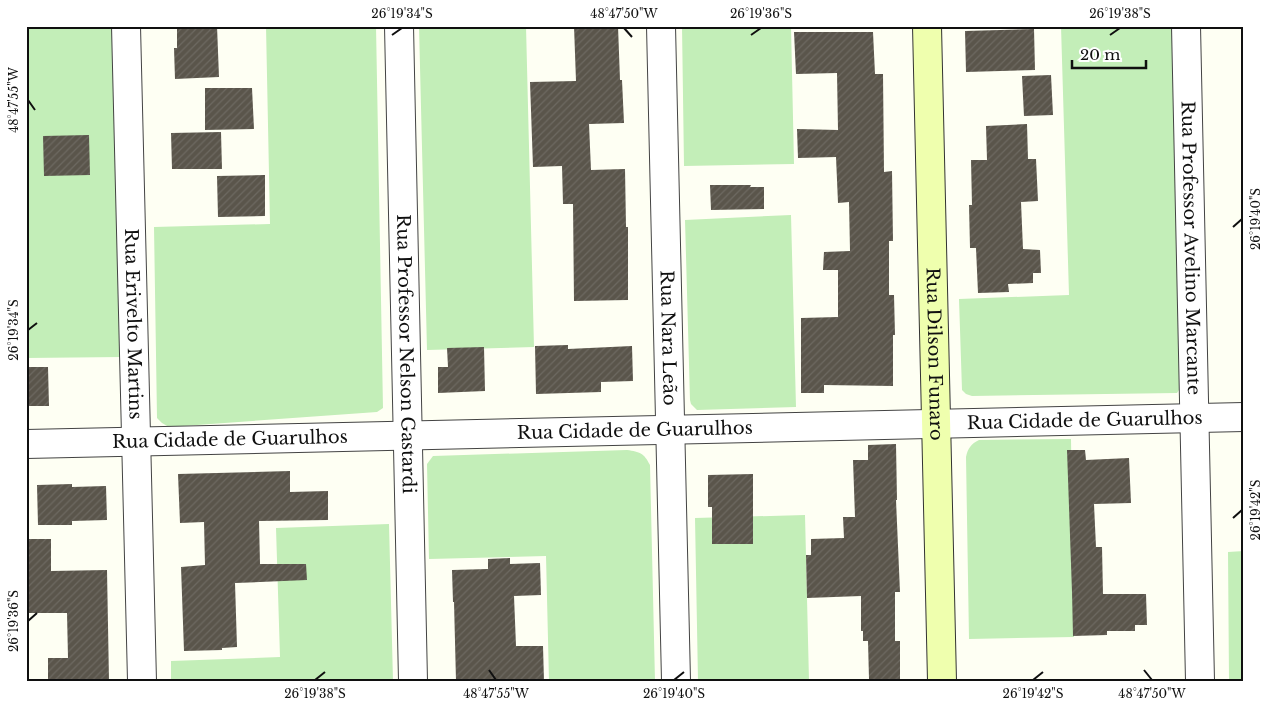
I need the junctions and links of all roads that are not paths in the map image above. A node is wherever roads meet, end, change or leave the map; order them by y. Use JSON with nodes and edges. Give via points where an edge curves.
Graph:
{"nodes":[{"id":1,"x":126,"y":26,"type":"edge"},
{"id":2,"x":400,"y":26,"type":"edge"},
{"id":3,"x":661,"y":26,"type":"edge"},
{"id":4,"x":927,"y":26,"type":"edge"},
{"id":5,"x":1186,"y":26,"type":"edge"},
{"id":6,"x":1244,"y":417,"type":"edge"},
{"id":7,"x":1194,"y":418,"type":"junction"},
{"id":8,"x":936,"y":424,"type":"junction"},
{"id":9,"x":670,"y":430,"type":"junction"},
{"id":10,"x":408,"y":436,"type":"junction"},
{"id":11,"x":136,"y":442,"type":"junction"},
{"id":12,"x":26,"y":444,"type":"edge"},
{"id":13,"x":142,"y":681,"type":"edge"},
{"id":14,"x":412,"y":681,"type":"edge"},
{"id":15,"x":676,"y":681,"type":"edge"},
{"id":16,"x":942,"y":681,"type":"edge"},
{"id":17,"x":1200,"y":681,"type":"edge"}],
"edges":[{"from":1,"to":11,"type":"street","name":"Rua Erivelto Martins"},
{"from":2,"to":10,"type":"street","name":"Rua Professor Nelson Gastardi"},
{"from":3,"to":9,"type":"street","name":"Rua Nara Leão"},
{"from":4,"to":8,"type":"street","name":"Rua Dilson Funaro"},
{"from":5,"to":7,"type":"street","name":"Rua Professor Avelino Marcante"},
{"from":6,"to":7,"type":"street","name":"Rua Cidade de Guarulhos"},
{"from":7,"to":8,"type":"street","name":"Rua Cidade de Guarulhos"},
{"from":7,"to":17,"type":"street","name":"Rua Professor Avelino Marcante"},
{"from":8,"to":9,"type":"street","name":"Rua Cidade de Guarulhos"},
{"from":8,"to":16,"type":"street","name":"Rua Dilson Funaro"},
{"from":9,"to":10,"type":"street","name":"Rua Cidade de Guarulhos"},
{"from":9,"to":15,"type":"street","name":"Rua Nara Leão"},
{"from":10,"to":11,"type":"street","name":"Rua Cidade de Guarulhos"},
{"from":10,"to":14,"type":"street","name":"Rua Professor Nelson Gastardi"},
{"from":11,"to":12,"type":"street","name":"Rua Cidade de Guarulhos"},
{"from":11,"to":13,"type":"street","name":"Rua Erivelto Martins"}]}
